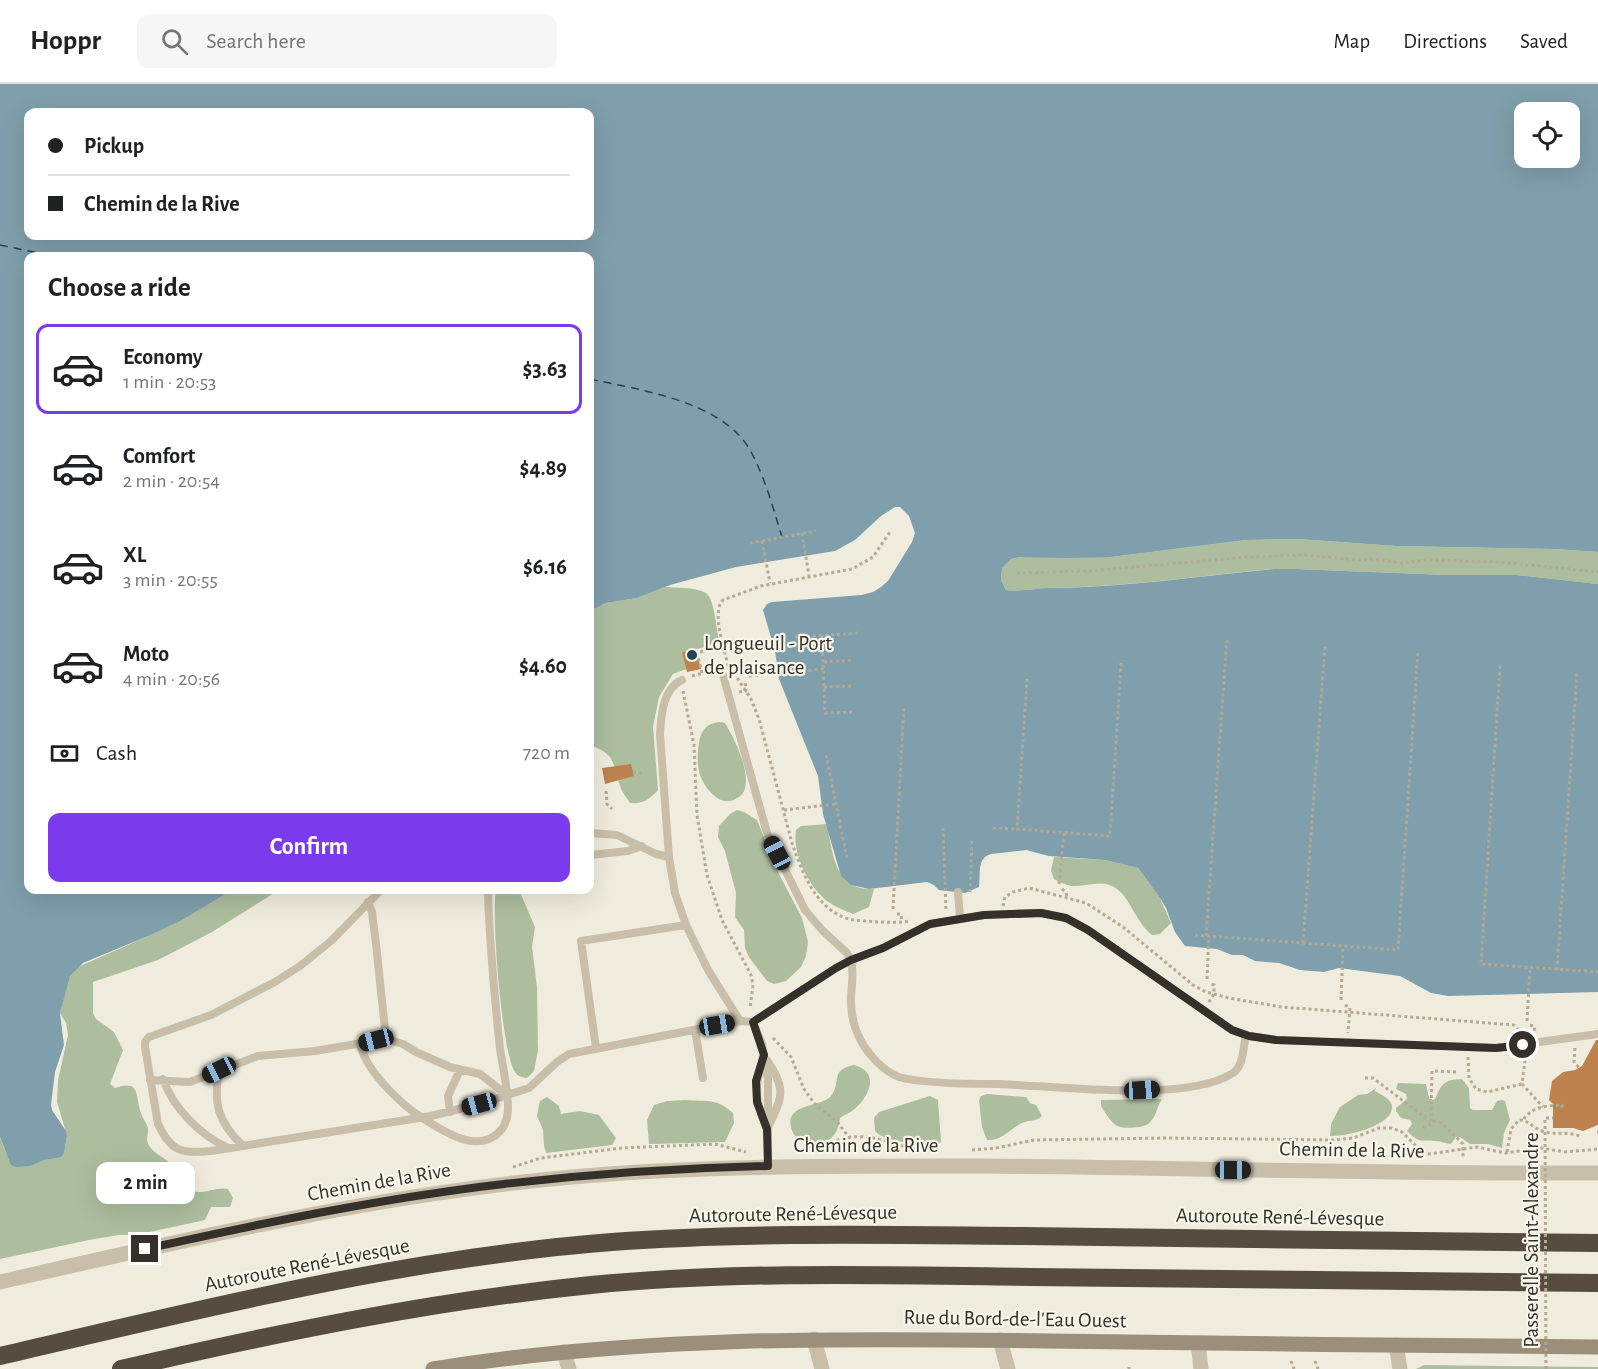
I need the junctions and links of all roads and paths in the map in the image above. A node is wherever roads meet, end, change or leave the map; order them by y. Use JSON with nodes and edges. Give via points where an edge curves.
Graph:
{"nodes":[{"id":1,"x":816,"y":531,"type":"dead end"},
{"id":2,"x":890,"y":532,"type":"dead end"},
{"id":3,"x":801,"y":533,"type":"junction"},
{"id":4,"x":762,"y":541,"type":"junction"},
{"id":5,"x":750,"y":543,"type":"dead end"},
{"id":6,"x":1598,"y":572,"type":"edge"},
{"id":7,"x":1017,"y":573,"type":"dead end"},
{"id":8,"x":809,"y":576,"type":"junction"},
{"id":9,"x":770,"y":584,"type":"junction"},
{"id":10,"x":859,"y":633,"type":"dead end"},
{"id":11,"x":822,"y":636,"type":"junction"},
{"id":12,"x":795,"y":637,"type":"dead end"},
{"id":13,"x":1227,"y":638,"type":"dead end"},
{"id":14,"x":724,"y":645,"type":"junction"},
{"id":15,"x":1325,"y":645,"type":"dead end"},
{"id":16,"x":1418,"y":650,"type":"dead end"},
{"id":17,"x":851,"y":660,"type":"dead end"},
{"id":18,"x":824,"y":662,"type":"junction"},
{"id":19,"x":1121,"y":663,"type":"dead end"},
{"id":20,"x":1500,"y":666,"type":"dead end"},
{"id":21,"x":729,"y":667,"type":"junction"},
{"id":22,"x":824,"y":669,"type":"junction"},
{"id":23,"x":687,"y":672,"type":"dead end"},
{"id":24,"x":1577,"y":672,"type":"dead end"},
{"id":25,"x":702,"y":673,"type":"junction"},
{"id":26,"x":723,"y":675,"type":"dead end"},
{"id":27,"x":749,"y":676,"type":"dead end"},
{"id":28,"x":1027,"y":679,"type":"dead end"},
{"id":29,"x":682,"y":680,"type":"dead end"},
{"id":30,"x":745,"y":680,"type":"dead end"},
{"id":31,"x":852,"y":686,"type":"dead end"},
{"id":32,"x":824,"y":687,"type":"junction"},
{"id":33,"x":746,"y":691,"type":"junction"},
{"id":34,"x":683,"y":692,"type":"dead end"},
{"id":35,"x":740,"y":692,"type":"dead end"},
{"id":36,"x":904,"y":705,"type":"dead end"},
{"id":37,"x":854,"y":712,"type":"dead end"},
{"id":38,"x":826,"y":755,"type":"dead end"},
{"id":39,"x":633,"y":772,"type":"dead end"},
{"id":40,"x":641,"y":773,"type":"dead end"},
{"id":41,"x":606,"y":791,"type":"dead end"},
{"id":42,"x":836,"y":804,"type":"junction"},
{"id":43,"x":612,"y":808,"type":"dead end"},
{"id":44,"x":784,"y":811,"type":"junction"},
{"id":45,"x":943,"y":828,"type":"dead end"},
{"id":46,"x":993,"y":828,"type":"dead end"},
{"id":47,"x":1017,"y":829,"type":"junction"},
{"id":48,"x":1064,"y":832,"type":"junction"},
{"id":49,"x":594,"y":834,"type":"edge"},
{"id":50,"x":972,"y":840,"type":"dead end"},
{"id":51,"x":642,"y":846,"type":"junction"},
{"id":52,"x":594,"y":855,"type":"edge"},
{"id":53,"x":669,"y":857,"type":"junction"},
{"id":54,"x":847,"y":858,"type":"dead end"},
{"id":55,"x":1059,"y":884,"type":"dead end"},
{"id":56,"x":1062,"y":888,"type":"dead end"},
{"id":57,"x":957,"y":892,"type":"dead end"},
{"id":58,"x":377,"y":894,"type":"edge"},
{"id":59,"x":488,"y":894,"type":"edge"},
{"id":60,"x":970,"y":895,"type":"dead end"},
{"id":61,"x":1067,"y":897,"type":"junction"},
{"id":62,"x":368,"y":902,"type":"junction"},
{"id":63,"x":1003,"y":904,"type":"dead end"},
{"id":64,"x":946,"y":907,"type":"dead end"},
{"id":65,"x":893,"y":909,"type":"dead end"},
{"id":66,"x":897,"y":914,"type":"dead end"},
{"id":67,"x":960,"y":918,"type":"junction"},
{"id":68,"x":915,"y":921,"type":"dead end"},
{"id":69,"x":902,"y":922,"type":"junction"},
{"id":70,"x":686,"y":925,"type":"junction"},
{"id":71,"x":1195,"y":935,"type":"dead end"},
{"id":72,"x":1207,"y":936,"type":"junction"},
{"id":73,"x":1303,"y":943,"type":"junction"},
{"id":74,"x":1343,"y":946,"type":"junction"},
{"id":75,"x":851,"y":960,"type":"junction"},
{"id":76,"x":1163,"y":962,"type":"junction"},
{"id":77,"x":1530,"y":968,"type":"junction"},
{"id":78,"x":1159,"y":969,"type":"dead end"},
{"id":79,"x":1557,"y":970,"type":"junction"},
{"id":80,"x":1598,"y":972,"type":"edge"},
{"id":81,"x":1208,"y":979,"type":"dead end"},
{"id":82,"x":1211,"y":984,"type":"dead end"},
{"id":83,"x":1214,"y":994,"type":"junction"},
{"id":84,"x":1341,"y":1000,"type":"dead end"},
{"id":85,"x":1345,"y":1005,"type":"dead end"},
{"id":86,"x":750,"y":1008,"type":"dead end"},
{"id":87,"x":1350,"y":1012,"type":"junction"},
{"id":88,"x":740,"y":1021,"type":"junction"},
{"id":89,"x":1527,"y":1021,"type":"dead end"},
{"id":90,"x":753,"y":1022,"type":"junction"},
{"id":91,"x":1530,"y":1025,"type":"dead end"},
{"id":92,"x":695,"y":1030,"type":"junction"},
{"id":93,"x":1598,"y":1034,"type":"edge"},
{"id":94,"x":1246,"y":1035,"type":"junction"},
{"id":95,"x":773,"y":1038,"type":"dead end"},
{"id":96,"x":386,"y":1039,"type":"junction"},
{"id":97,"x":1347,"y":1043,"type":"junction"},
{"id":98,"x":360,"y":1044,"type":"junction"},
{"id":99,"x":596,"y":1048,"type":"junction"},
{"id":100,"x":764,"y":1055,"type":"junction"},
{"id":101,"x":1525,"y":1060,"type":"dead end"},
{"id":102,"x":1574,"y":1062,"type":"dead end"},
{"id":103,"x":1579,"y":1068,"type":"dead end"},
{"id":104,"x":219,"y":1070,"type":"junction"},
{"id":105,"x":460,"y":1070,"type":"junction"},
{"id":106,"x":1468,"y":1070,"type":"dead end"},
{"id":107,"x":1458,"y":1072,"type":"dead end"},
{"id":108,"x":703,"y":1078,"type":"dead end"},
{"id":109,"x":1365,"y":1078,"type":"dead end"},
{"id":110,"x":162,"y":1079,"type":"junction"},
{"id":111,"x":150,"y":1080,"type":"junction"},
{"id":112,"x":1522,"y":1084,"type":"junction"},
{"id":113,"x":507,"y":1095,"type":"junction"},
{"id":114,"x":1543,"y":1107,"type":"junction"},
{"id":115,"x":1562,"y":1110,"type":"dead end"},
{"id":116,"x":450,"y":1112,"type":"junction"},
{"id":117,"x":421,"y":1118,"type":"junction"},
{"id":118,"x":1553,"y":1118,"type":"dead end"},
{"id":119,"x":1524,"y":1120,"type":"junction"},
{"id":120,"x":1431,"y":1122,"type":"junction"},
{"id":121,"x":1423,"y":1128,"type":"dead end"},
{"id":122,"x":767,"y":1129,"type":"junction"},
{"id":123,"x":849,"y":1137,"type":"junction"},
{"id":124,"x":1582,"y":1137,"type":"dead end"},
{"id":125,"x":243,"y":1146,"type":"junction"},
{"id":126,"x":228,"y":1148,"type":"junction"},
{"id":127,"x":1464,"y":1148,"type":"junction"},
{"id":128,"x":1598,"y":1149,"type":"edge"},
{"id":129,"x":966,"y":1150,"type":"dead end"},
{"id":130,"x":918,"y":1151,"type":"dead end"},
{"id":131,"x":810,"y":1152,"type":"dead end"},
{"id":132,"x":1507,"y":1153,"type":"junction"},
{"id":133,"x":1463,"y":1163,"type":"dead end"},
{"id":134,"x":1506,"y":1163,"type":"dead end"},
{"id":135,"x":768,"y":1166,"type":"junction"},
{"id":136,"x":1598,"y":1173,"type":"edge"},
{"id":137,"x":1598,"y":1243,"type":"edge"},
{"id":138,"x":0,"y":1282,"type":"edge"},
{"id":139,"x":1598,"y":1283,"type":"edge"},
{"id":140,"x":814,"y":1339,"type":"junction"},
{"id":141,"x":1000,"y":1340,"type":"junction"},
{"id":142,"x":1198,"y":1343,"type":"junction"},
{"id":143,"x":1396,"y":1345,"type":"junction"},
{"id":144,"x":1598,"y":1347,"type":"edge"},
{"id":145,"x":564,"y":1352,"type":"junction"},
{"id":146,"x":0,"y":1356,"type":"edge"},
{"id":147,"x":1291,"y":1360,"type":"dead end"},
{"id":148,"x":1315,"y":1361,"type":"dead end"},
{"id":149,"x":1549,"y":1363,"type":"dead end"},
{"id":150,"x":121,"y":1369,"type":"edge"},
{"id":151,"x":433,"y":1369,"type":"edge"},
{"id":152,"x":569,"y":1369,"type":"edge"},
{"id":153,"x":822,"y":1369,"type":"edge"},
{"id":154,"x":1008,"y":1369,"type":"edge"},
{"id":155,"x":1201,"y":1369,"type":"edge"},
{"id":156,"x":1294,"y":1369,"type":"edge"},
{"id":157,"x":1318,"y":1369,"type":"edge"},
{"id":158,"x":1400,"y":1369,"type":"edge"},
{"id":159,"x":1547,"y":1369,"type":"edge"}],
"edges":[{"from":1,"to":3,"type":"path"},
{"from":2,"to":8,"type":"path","via":[[878,551],[858,567]]},
{"from":3,"to":4,"type":"path"},
{"from":3,"to":8,"type":"path"},
{"from":4,"to":5,"type":"path"},
{"from":4,"to":9,"type":"path"},
{"from":6,"to":7,"type":"path","via":[[1500,562],[1402,563],[1305,555]]},
{"from":8,"to":9,"type":"path"},
{"from":9,"to":14,"type":"path","via":[[736,594],[720,604],[717,614]]},
{"from":10,"to":11,"type":"path"},
{"from":11,"to":12,"type":"path"},
{"from":11,"to":18,"type":"path"},
{"from":13,"to":72,"type":"path"},
{"from":14,"to":21,"type":"path"},
{"from":14,"to":25,"type":"path","via":[[697,653]]},
{"from":15,"to":73,"type":"path"},
{"from":16,"to":74,"type":"path","via":[[1398,950]]},
{"from":17,"to":18,"type":"path"},
{"from":18,"to":22,"type":"path"},
{"from":19,"to":48,"type":"path","via":[[1110,836]]},
{"from":20,"to":77,"type":"path","via":[[1481,964]]},
{"from":21,"to":25,"type":"path"},
{"from":21,"to":33,"type":"path"},
{"from":22,"to":27,"type":"path"},
{"from":22,"to":32,"type":"path"},
{"from":23,"to":25,"type":"path","via":[[691,676]]},
{"from":24,"to":79,"type":"path"},
{"from":26,"to":75,"type":"lane","via":[[767,833],[805,910]]},
{"from":28,"to":47,"type":"path"},
{"from":29,"to":53,"type":"lane","via":[[669,692],[660,734]]},
{"from":30,"to":33,"type":"path"},
{"from":31,"to":32,"type":"path"},
{"from":32,"to":37,"type":"path","via":[[825,714]]},
{"from":33,"to":35,"type":"path"},
{"from":33,"to":44,"type":"path","via":[[759,719]]},
{"from":34,"to":86,"type":"path","via":[[694,745],[697,815],[707,874],[718,911],[750,975]]},
{"from":36,"to":65,"type":"path"},
{"from":38,"to":42,"type":"path"},
{"from":39,"to":40,"type":"path"},
{"from":41,"to":43,"type":"path","via":[[607,804]]},
{"from":42,"to":44,"type":"path"},
{"from":42,"to":54,"type":"path"},
{"from":44,"to":69,"type":"path","via":[[799,864],[809,886],[824,903],[848,919]]},
{"from":45,"to":64,"type":"path"},
{"from":46,"to":47,"type":"path"},
{"from":47,"to":48,"type":"path"},
{"from":48,"to":55,"type":"path"},
{"from":49,"to":51,"type":"lane","via":[[617,835]]},
{"from":50,"to":60,"type":"path"},
{"from":51,"to":52,"type":"lane"},
{"from":51,"to":53,"type":"lane"},
{"from":53,"to":70,"type":"lane"},
{"from":56,"to":61,"type":"path"},
{"from":57,"to":67,"type":"lane"},
{"from":58,"to":62,"type":"lane"},
{"from":59,"to":113,"type":"lane","via":[[498,1038]]},
{"from":61,"to":63,"type":"path","via":[[1029,888],[1013,892],[1003,899]]},
{"from":61,"to":76,"type":"path","via":[[1111,918]]},
{"from":62,"to":96,"type":"lane","via":[[373,917]]},
{"from":62,"to":111,"type":"lane","via":[[320,952],[274,982],[210,1015],[149,1037],[145,1047]]},
{"from":66,"to":69,"type":"path","via":[[902,914]]},
{"from":67,"to":75,"type":"lane","via":[[930,924]]},
{"from":67,"to":94,"type":"lane","via":[[1041,913],[1066,918],[1223,1025]]},
{"from":68,"to":69,"type":"path"},
{"from":70,"to":88,"type":"lane"},
{"from":70,"to":99,"type":"lane","via":[[581,941]]},
{"from":71,"to":72,"type":"path"},
{"from":72,"to":73,"type":"path"},
{"from":72,"to":81,"type":"path"},
{"from":73,"to":74,"type":"path"},
{"from":74,"to":84,"type":"path"},
{"from":75,"to":90,"type":"lane"},
{"from":75,"to":94,"type":"lane","via":[[852,1009],[858,1034],[876,1061],[901,1078],[1115,1090],[1185,1088],[1216,1080],[1238,1068]]},
{"from":76,"to":78,"type":"path"},
{"from":76,"to":83,"type":"path","via":[[1193,985]]},
{"from":77,"to":79,"type":"path"},
{"from":77,"to":89,"type":"path"},
{"from":79,"to":80,"type":"path"},
{"from":82,"to":83,"type":"path","via":[[1215,986]]},
{"from":83,"to":87,"type":"path","via":[[1282,1007]]},
{"from":85,"to":87,"type":"path"},
{"from":87,"to":91,"type":"path","via":[[1514,1025],[1521,1034],[1535,1031]]},
{"from":87,"to":97,"type":"path"},
{"from":88,"to":90,"type":"lane"},
{"from":88,"to":92,"type":"lane"},
{"from":90,"to":100,"type":"lane"},
{"from":92,"to":99,"type":"lane"},
{"from":92,"to":108,"type":"lane"},
{"from":93,"to":97,"type":"lane","via":[[1496,1048]]},
{"from":94,"to":97,"type":"lane"},
{"from":95,"to":123,"type":"path","via":[[790,1056],[814,1103]]},
{"from":96,"to":98,"type":"lane"},
{"from":96,"to":105,"type":"lane"},
{"from":98,"to":104,"type":"lane","via":[[258,1056]]},
{"from":98,"to":117,"type":"lane","via":[[368,1064],[398,1099]]},
{"from":99,"to":113,"type":"lane","via":[[563,1057],[534,1084]]},
{"from":100,"to":122,"type":"lane","via":[[756,1081],[757,1102]]},
{"from":100,"to":122,"type":"lane","via":[[779,1079],[781,1102]]},
{"from":101,"to":112,"type":"path"},
{"from":102,"to":103,"type":"path"},
{"from":104,"to":110,"type":"lane","via":[[190,1082]]},
{"from":104,"to":125,"type":"lane","via":[[216,1094],[221,1119]]},
{"from":105,"to":113,"type":"lane","via":[[480,1074]]},
{"from":105,"to":116,"type":"lane","via":[[448,1096]]},
{"from":106,"to":112,"type":"path","via":[[1473,1086],[1482,1092]]},
{"from":107,"to":120,"type":"path","via":[[1432,1071]]},
{"from":109,"to":120,"type":"path","via":[[1373,1078]]},
{"from":110,"to":111,"type":"lane"},
{"from":110,"to":126,"type":"lane","via":[[169,1096],[187,1116],[211,1139]]},
{"from":111,"to":126,"type":"lane","via":[[158,1124],[169,1143],[192,1153]]},
{"from":112,"to":114,"type":"path"},
{"from":113,"to":116,"type":"lane"},
{"from":113,"to":117,"type":"lane","via":[[506,1123],[490,1138],[465,1141]]},
{"from":114,"to":115,"type":"path","via":[[1562,1105]]},
{"from":114,"to":119,"type":"path","via":[[1530,1112]]},
{"from":116,"to":117,"type":"lane"},
{"from":117,"to":125,"type":"lane"},
{"from":118,"to":159,"type":"path","name":"Passerelle Saint-Alexandre","bridge":true,"via":[[1545,1118]]},
{"from":119,"to":124,"type":"path","via":[[1541,1131],[1569,1132]]},
{"from":119,"to":132,"type":"path","via":[[1511,1129]]},
{"from":120,"to":121,"type":"path"},
{"from":120,"to":127,"type":"path","via":[[1440,1122]]},
{"from":122,"to":135,"type":"lane"},
{"from":123,"to":130,"type":"path","name":"Chemin de la Rive","via":[[876,1138]]},
{"from":123,"to":131,"type":"path","name":"Chemin de la Rive"},
{"from":125,"to":126,"type":"lane"},
{"from":127,"to":129,"type":"path","name":"Chemin de la Rive","via":[[1425,1154],[1402,1132],[1384,1127],[1334,1140],[1034,1140]]},
{"from":127,"to":132,"type":"path","name":"Chemin de la Rive","via":[[1484,1147]]},
{"from":127,"to":133,"type":"path"},
{"from":128,"to":132,"type":"path","name":"Chemin de la Rive","via":[[1565,1152],[1541,1148]]},
{"from":132,"to":134,"type":"path"},
{"from":135,"to":136,"type":"street","name":"Chemin de la Rive"},
{"from":135,"to":138,"type":"street","name":"Chemin de la Rive","via":[[588,1175],[443,1192],[278,1221]]},
{"from":137,"to":146,"type":"highway","name":"Autoroute René-Lévesque","via":[[790,1234],[610,1243],[490,1255],[362,1275]]},
{"from":139,"to":150,"type":"highway","via":[[834,1275],[693,1278],[592,1285],[441,1304],[302,1328]]},
{"from":140,"to":141,"type":"street","name":"Rue du Bord-de-l'Eau Ouest"},
{"from":140,"to":145,"type":"street","name":"Rue du Bord-de-l'Eau Ouest","via":[[658,1344]]},
{"from":140,"to":153,"type":"street"},
{"from":141,"to":142,"type":"street","name":"Rue du Bord-de-l'Eau Ouest"},
{"from":141,"to":154,"type":"street"},
{"from":142,"to":143,"type":"street","name":"Rue du Bord-de-l'Eau Ouest"},
{"from":142,"to":155,"type":"street"},
{"from":143,"to":144,"type":"street","name":"Rue du Bord-de-l'Eau Ouest"},
{"from":143,"to":158,"type":"street"},
{"from":145,"to":151,"type":"street","name":"Rue du Bord-de-l'Eau Ouest"},
{"from":145,"to":152,"type":"street"},
{"from":147,"to":156,"type":"path"},
{"from":148,"to":157,"type":"path"},
{"from":149,"to":159,"type":"path"}]}
